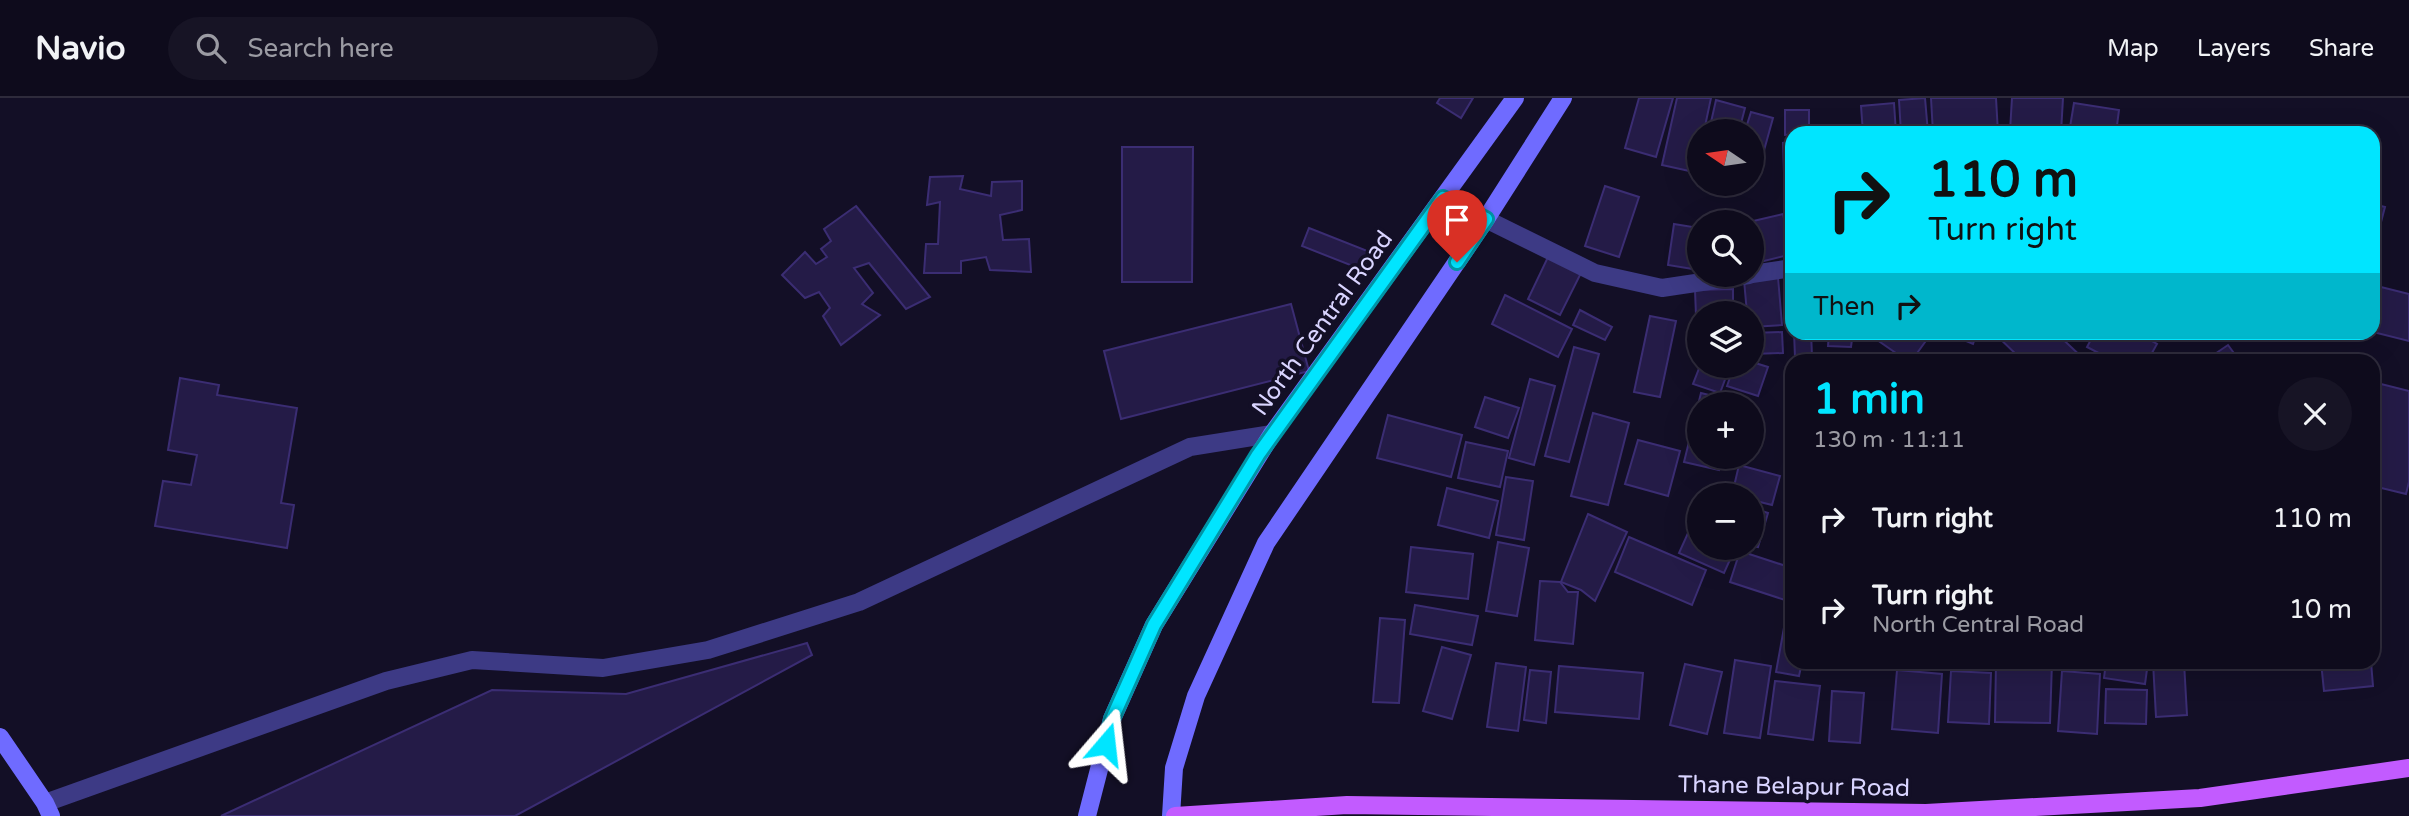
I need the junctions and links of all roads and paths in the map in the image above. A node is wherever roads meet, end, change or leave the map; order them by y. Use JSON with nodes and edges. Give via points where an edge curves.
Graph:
{"nodes":[{"id":1,"x":1515,"y":98,"type":"edge"},
{"id":2,"x":1563,"y":98,"type":"edge"},
{"id":3,"x":1443,"y":198,"type":"junction"},
{"id":4,"x":1486,"y":219,"type":"junction"},
{"id":5,"x":1785,"y":269,"type":"edge"},
{"id":6,"x":1764,"y":273,"type":"edge"},
{"id":7,"x":1687,"y":284,"type":"edge"},
{"id":8,"x":1272,"y":434,"type":"junction"},
{"id":9,"x":0,"y":737,"type":"edge"},
{"id":10,"x":2409,"y":768,"type":"edge"},
{"id":11,"x":48,"y":810,"type":"edge"},
{"id":12,"x":1087,"y":816,"type":"edge"},
{"id":13,"x":1173,"y":816,"type":"edge"}],
"edges":[{"from":1,"to":3,"type":"main road","name":"North Central Road"},
{"from":2,"to":4,"type":"main road"},
{"from":3,"to":4,"type":"street"},
{"from":3,"to":8,"type":"main road","name":"North Central Road"},
{"from":4,"to":7,"type":"street","via":[[1595,273],[1662,288]]},
{"from":4,"to":13,"type":"main road","via":[[1266,543],[1196,696],[1174,768]]},
{"from":5,"to":6,"type":"street"},
{"from":8,"to":11,"type":"street","via":[[1190,447],[859,603],[708,650],[604,668],[472,660],[386,681]]},
{"from":8,"to":12,"type":"main road","name":"North Central Road","via":[[1154,625],[1112,719]]},
{"from":9,"to":11,"type":"main road"},
{"from":10,"to":13,"type":"main road","name":"Thane Belapur Road","via":[[2200,797],[1926,813],[1347,805]]}]}
